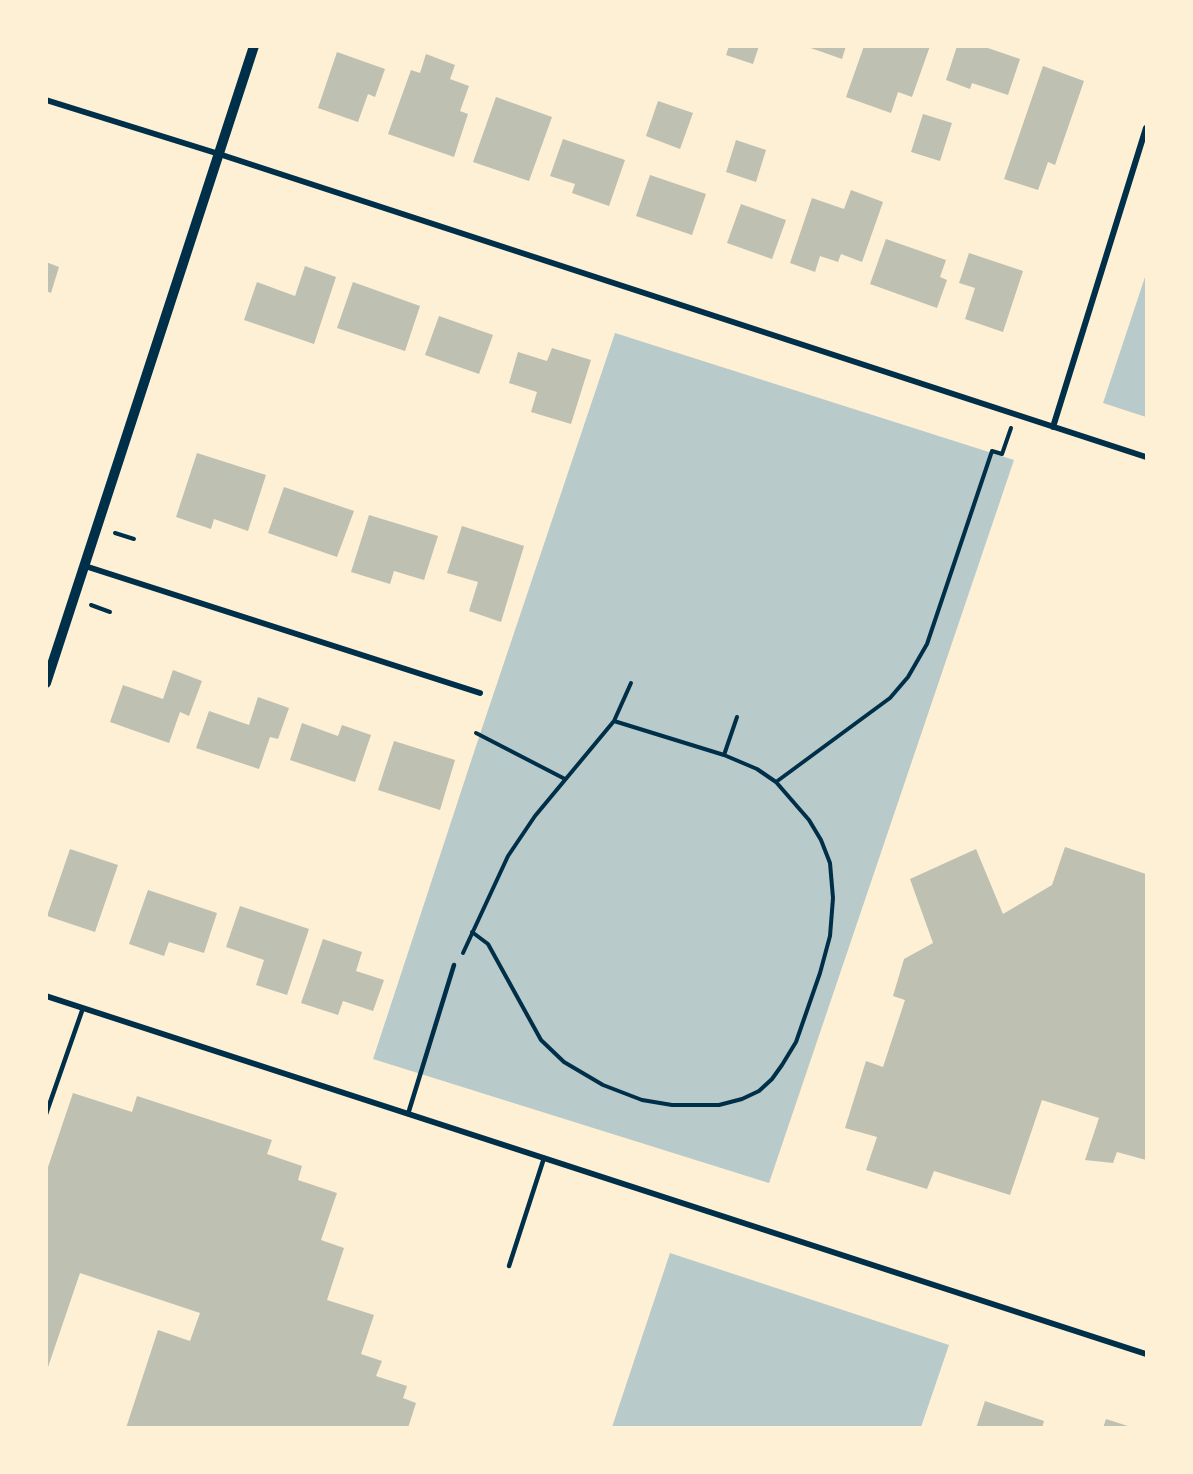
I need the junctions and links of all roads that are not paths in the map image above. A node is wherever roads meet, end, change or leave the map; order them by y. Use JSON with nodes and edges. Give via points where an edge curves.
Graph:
{"nodes":[{"id":1,"x":254,"y":46,"type":"edge"},
{"id":2,"x":46,"y":100,"type":"edge"},
{"id":3,"x":1146,"y":128,"type":"edge"},
{"id":4,"x":219,"y":154,"type":"junction"},
{"id":5,"x":1053,"y":427,"type":"junction"},
{"id":6,"x":1146,"y":457,"type":"edge"},
{"id":7,"x":85,"y":566,"type":"junction"},
{"id":8,"x":46,"y":683,"type":"edge"},
{"id":9,"x":480,"y":693,"type":"dead end"},
{"id":10,"x":454,"y":965,"type":"road end"},
{"id":11,"x":46,"y":996,"type":"edge"},
{"id":12,"x":83,"y":1008,"type":"junction"},
{"id":13,"x":46,"y":1114,"type":"edge"},
{"id":14,"x":408,"y":1114,"type":"junction"},
{"id":15,"x":544,"y":1158,"type":"junction"},
{"id":16,"x":509,"y":1266,"type":"dead end"},
{"id":17,"x":1146,"y":1354,"type":"edge"}],
"edges":[{"from":1,"to":4,"type":"street"},
{"from":2,"to":4,"type":"street"},
{"from":3,"to":5,"type":"street"},
{"from":4,"to":5,"type":"street"},
{"from":4,"to":7,"type":"street"},
{"from":5,"to":6,"type":"street"},
{"from":7,"to":8,"type":"street"},
{"from":7,"to":9,"type":"street"},
{"from":10,"to":14,"type":"lane"},
{"from":11,"to":12,"type":"street"},
{"from":12,"to":13,"type":"lane"},
{"from":12,"to":14,"type":"street"},
{"from":14,"to":15,"type":"street"},
{"from":15,"to":16,"type":"lane"},
{"from":15,"to":17,"type":"street"}]}
